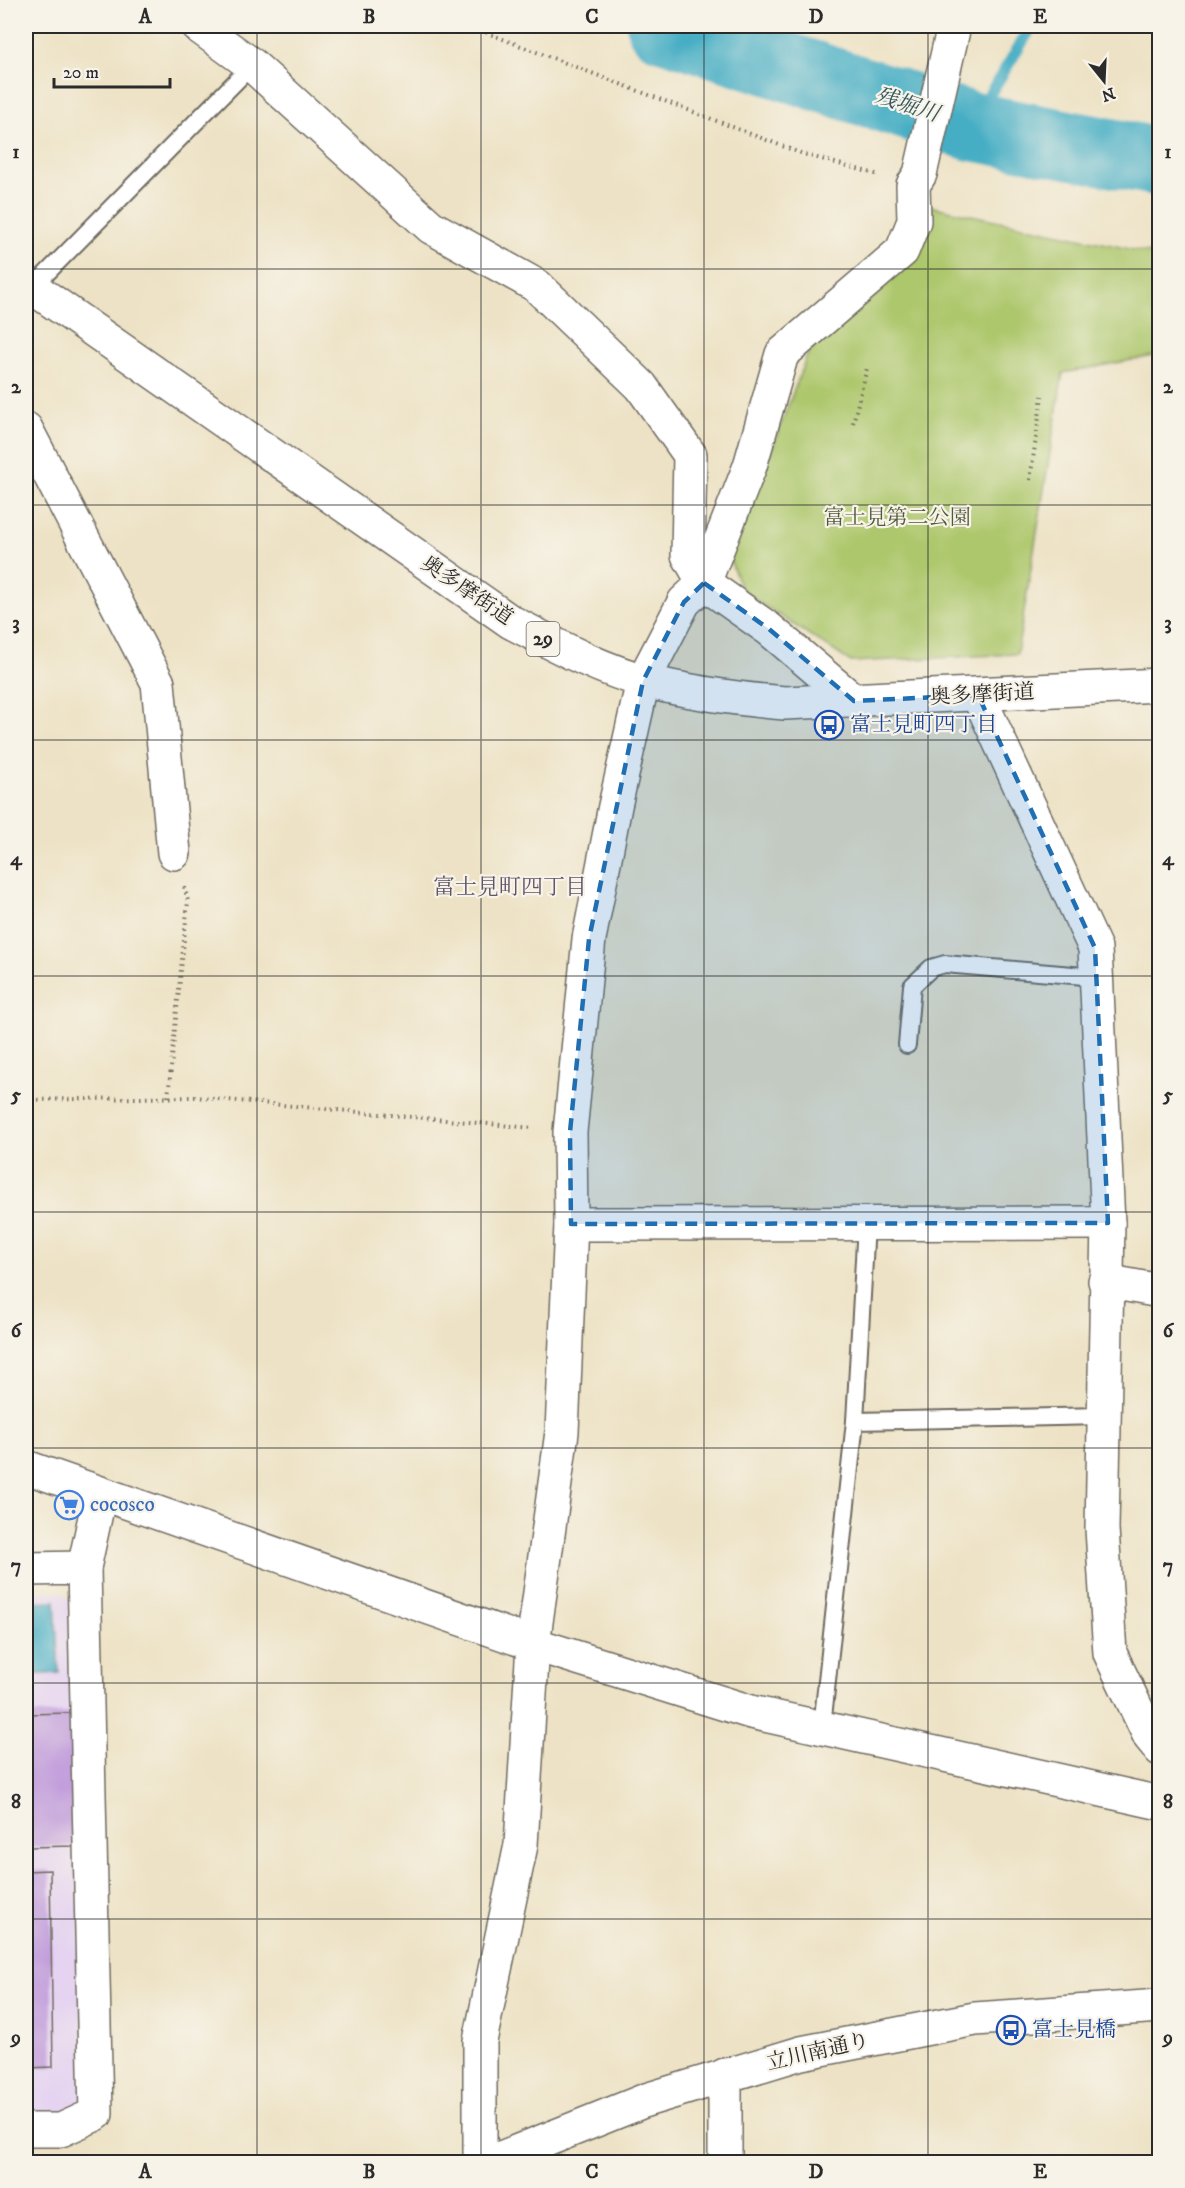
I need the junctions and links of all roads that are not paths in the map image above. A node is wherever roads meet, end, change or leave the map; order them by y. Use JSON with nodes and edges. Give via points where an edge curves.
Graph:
{"nodes":[{"id":1,"x":198,"y":26,"type":"edge"},
{"id":2,"x":954,"y":26,"type":"edge"},
{"id":3,"x":252,"y":65,"type":"junction"},
{"id":4,"x":28,"y":289,"type":"edge"},
{"id":5,"x":26,"y":429,"type":"edge"},
{"id":6,"x":704,"y":583,"type":"junction"},
{"id":7,"x":643,"y":681,"type":"junction"},
{"id":8,"x":1160,"y":685,"type":"edge"},
{"id":9,"x":978,"y":695,"type":"junction"},
{"id":10,"x":854,"y":701,"type":"junction"},
{"id":11,"x":174,"y":853,"type":"road end"},
{"id":12,"x":1096,"y":977,"type":"junction"},
{"id":13,"x":907,"y":1045,"type":"dead end"},
{"id":14,"x":1107,"y":1223,"type":"junction"},
{"id":15,"x":571,"y":1224,"type":"junction"},
{"id":16,"x":866,"y":1224,"type":"junction"},
{"id":17,"x":1105,"y":1281,"type":"junction"},
{"id":18,"x":1160,"y":1291,"type":"edge"},
{"id":19,"x":1103,"y":1416,"type":"junction"},
{"id":20,"x":855,"y":1421,"type":"junction"},
{"id":21,"x":26,"y":1467,"type":"edge"},
{"id":22,"x":100,"y":1494,"type":"junction"},
{"id":23,"x":84,"y":1568,"type":"junction"},
{"id":24,"x":26,"y":1569,"type":"edge"},
{"id":25,"x":532,"y":1644,"type":"junction"},
{"id":26,"x":822,"y":1727,"type":"junction"},
{"id":27,"x":1160,"y":1749,"type":"edge"},
{"id":28,"x":1160,"y":1803,"type":"edge"},
{"id":29,"x":1160,"y":2006,"type":"edge"},
{"id":30,"x":724,"y":2074,"type":"junction"},
{"id":31,"x":26,"y":2130,"type":"edge"},
{"id":32,"x":480,"y":2163,"type":"edge"},
{"id":33,"x":490,"y":2163,"type":"edge"},
{"id":34,"x":725,"y":2163,"type":"edge"}],
"edges":[{"from":1,"to":3,"type":"street"},
{"from":2,"to":6,"type":"street","via":[[917,179],[914,221],[902,251],[782,354],[750,466]]},
{"from":3,"to":4,"type":"lane"},
{"from":3,"to":6,"type":"street","via":[[431,227],[537,286],[641,386],[690,455],[688,555]]},
{"from":4,"to":7,"type":"street","name":"奥多摩街道","number":"29","via":[[512,622],[554,645]]},
{"from":5,"to":11,"type":"street","via":[[158,683]]},
{"from":6,"to":7,"type":"street","via":[[684,602]]},
{"from":6,"to":10,"type":"street","via":[[769,629]]},
{"from":7,"to":10,"type":"street","name":"奥多摩街道","number":"29","via":[[724,698],[785,703]]},
{"from":7,"to":15,"type":"street","via":[[589,939],[570,1132]]},
{"from":8,"to":9,"type":"street","name":"奥多摩街道","number":"29"},
{"from":9,"to":10,"type":"street","name":"奥多摩街道","number":"29"},
{"from":9,"to":12,"type":"street","via":[[1095,948]]},
{"from":12,"to":13,"type":"lane","via":[[945,964],[931,968],[912,986]]},
{"from":12,"to":14,"type":"street"},
{"from":14,"to":16,"type":"street"},
{"from":14,"to":17,"type":"street"},
{"from":15,"to":16,"type":"street"},
{"from":15,"to":25,"type":"street","via":[[562,1432]]},
{"from":16,"to":20,"type":"lane"},
{"from":17,"to":18,"type":"street"},
{"from":17,"to":19,"type":"street"},
{"from":19,"to":20,"type":"lane"},
{"from":19,"to":27,"type":"street","via":[[1102,1529],[1110,1653],[1150,1737]]},
{"from":20,"to":26,"type":"lane"},
{"from":21,"to":22,"type":"street"},
{"from":22,"to":23,"type":"street"},
{"from":22,"to":25,"type":"street"},
{"from":23,"to":24,"type":"street"},
{"from":23,"to":31,"type":"street","via":[[96,2114],[61,2130]]},
{"from":25,"to":26,"type":"street","via":[[751,1712]]},
{"from":25,"to":32,"type":"street","via":[[521,1845],[480,2041]]},
{"from":26,"to":28,"type":"street"},
{"from":29,"to":30,"type":"street","name":"立川南通り","via":[[975,2019],[801,2053]]},
{"from":30,"to":33,"type":"street","name":"立川南通り","via":[[646,2100]]},
{"from":30,"to":34,"type":"street"}]}
